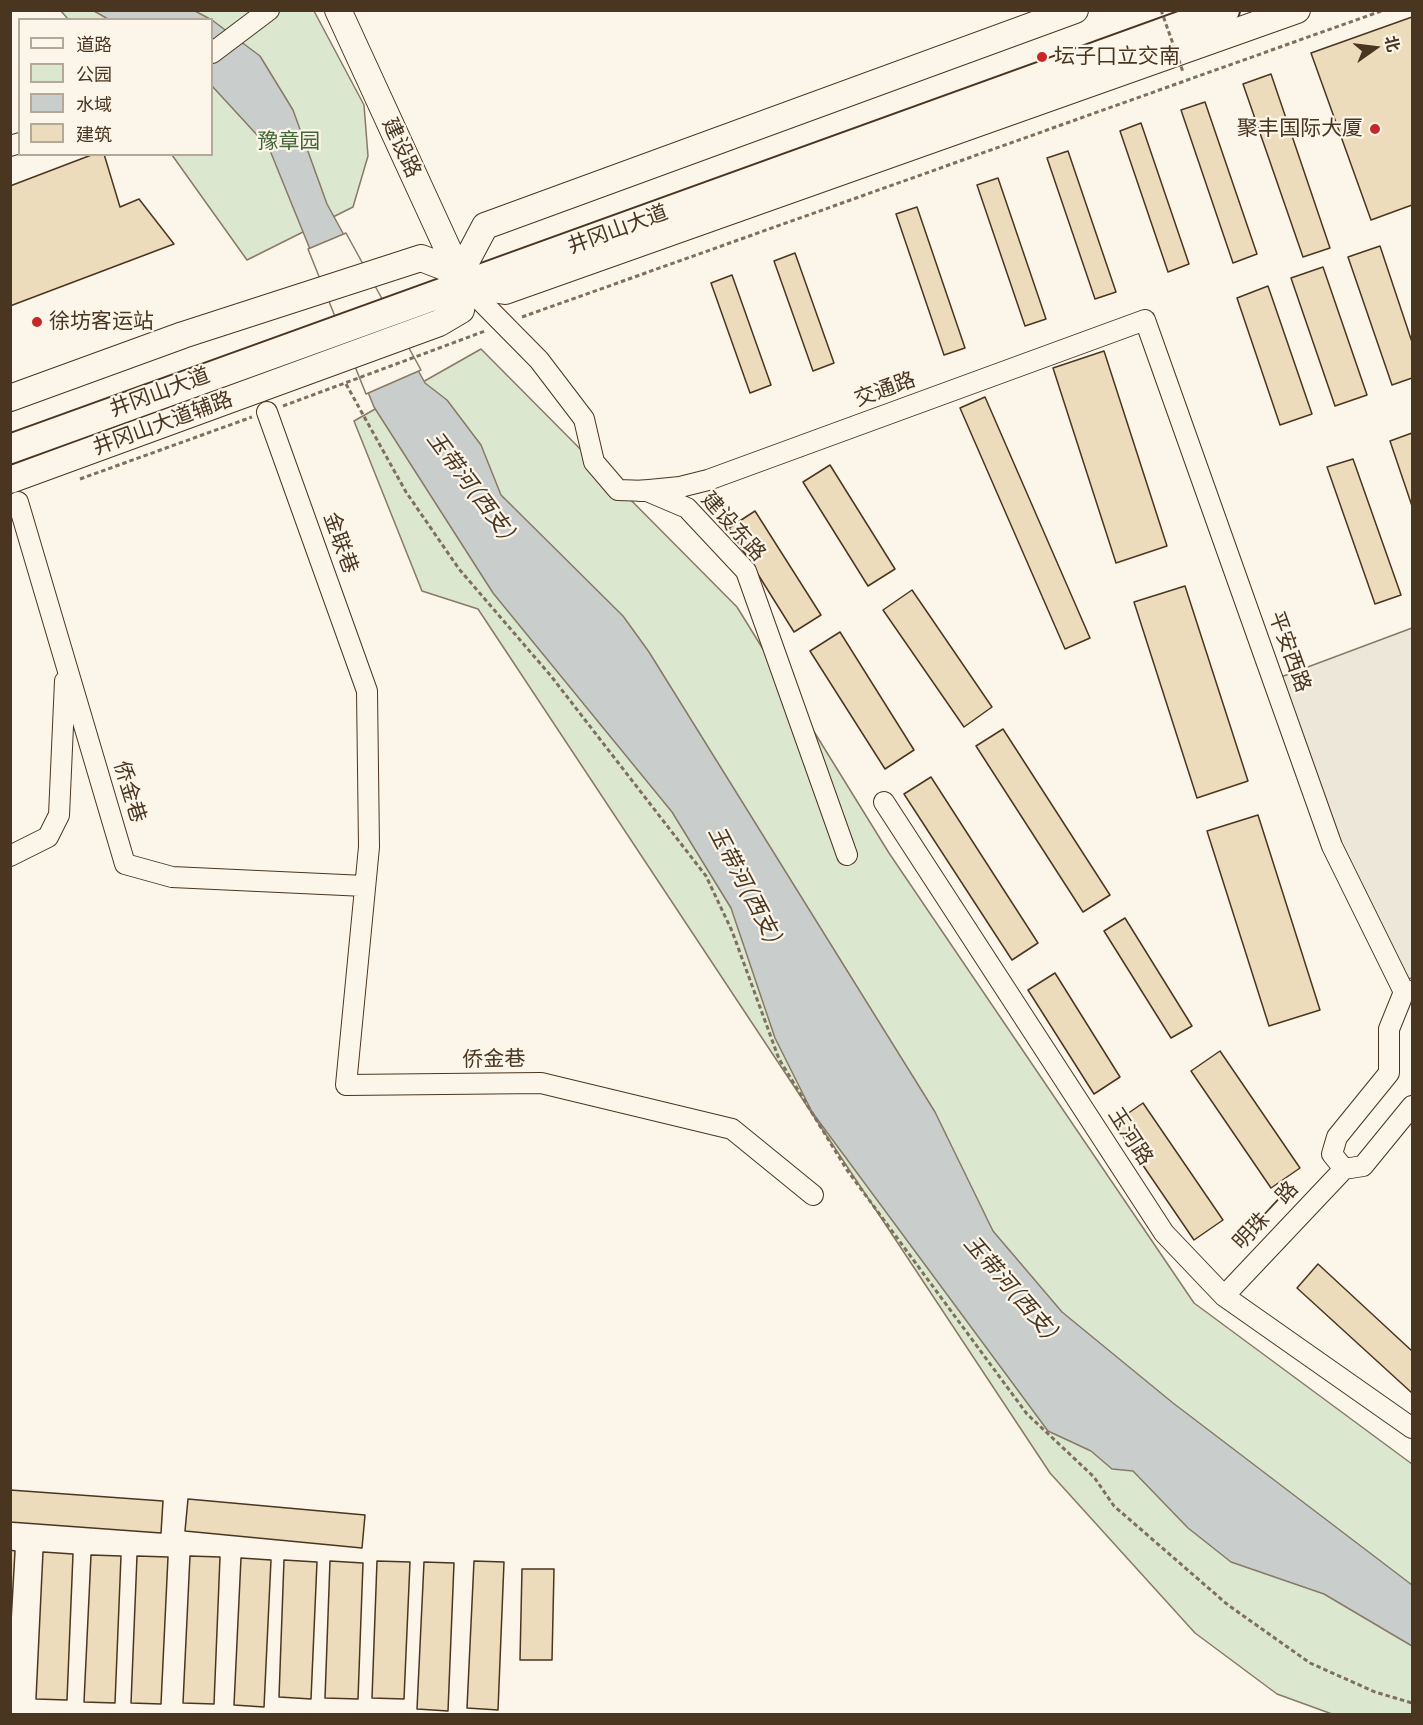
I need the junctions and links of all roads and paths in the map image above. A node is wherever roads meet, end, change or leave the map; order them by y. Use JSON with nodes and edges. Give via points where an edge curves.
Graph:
{"nodes":[{"id":1,"x":269,"y":10,"type":"edge"},
{"id":2,"x":1076,"y":10,"type":"edge"},
{"id":3,"x":1161,"y":10,"type":"edge"},
{"id":4,"x":1167,"y":10,"type":"edge"},
{"id":5,"x":1225,"y":10,"type":"edge"},
{"id":6,"x":1297,"y":10,"type":"edge"},
{"id":7,"x":1384,"y":10,"type":"edge"},
{"id":8,"x":344,"y":12,"type":"edge"},
{"id":9,"x":213,"y":52,"type":"edge"},
{"id":10,"x":1183,"y":72,"type":"dead end"},
{"id":11,"x":462,"y":279,"type":"junction"},
{"id":12,"x":1145,"y":320,"type":"joint"},
{"id":13,"x":503,"y":324,"type":"junction"},
{"id":14,"x":321,"y":327,"type":"junction"},
{"id":15,"x":346,"y":384,"type":"junction"},
{"id":16,"x":10,"y":398,"type":"edge"},
{"id":17,"x":267,"y":412,"type":"junction"},
{"id":18,"x":10,"y":433,"type":"edge"},
{"id":19,"x":10,"y":450,"type":"edge"},
{"id":20,"x":72,"y":482,"type":"dead end"},
{"id":21,"x":14,"y":491,"type":"edge"},
{"id":22,"x":639,"y":491,"type":"junction"},
{"id":23,"x":66,"y":666,"type":"junction"},
{"id":24,"x":368,"y":691,"type":"joint"},
{"id":25,"x":884,"y":802,"type":"dead end"},
{"id":26,"x":847,"y":855,"type":"dead end"},
{"id":27,"x":10,"y":856,"type":"edge"},
{"id":28,"x":365,"y":886,"type":"junction"},
{"id":29,"x":1408,"y":992,"type":"edge"},
{"id":30,"x":1413,"y":1106,"type":"edge"},
{"id":31,"x":1344,"y":1169,"type":"junction"},
{"id":32,"x":813,"y":1195,"type":"dead end"},
{"id":33,"x":1224,"y":1296,"type":"junction"},
{"id":34,"x":1413,"y":1428,"type":"edge"},
{"id":35,"x":1413,"y":1703,"type":"edge"}],
"edges":[{"from":1,"to":9,"type":"street"},
{"from":2,"to":11,"type":"main road","via":[[485,226]]},
{"from":3,"to":10,"type":"path","bridge":true},
{"from":4,"to":11,"type":"highway","name":"井冈山大道"},
{"from":5,"to":11,"type":"highway","name":"井冈山大道"},
{"from":6,"to":11,"type":"main road","via":[[505,291]]},
{"from":7,"to":13,"type":"path"},
{"from":8,"to":11,"type":"main road","name":"建设路"},
{"from":11,"to":13,"type":"street","name":"建设东路"},
{"from":11,"to":14,"type":"highway","name":"井冈山大道"},
{"from":11,"to":16,"type":"main road","via":[[421,258],[183,335]]},
{"from":11,"to":21,"type":"main road","name":"井冈山大道辅路","via":[[461,310],[439,323]]},
{"from":12,"to":22,"type":"street","name":"交通路","via":[[708,480]]},
{"from":12,"to":29,"type":"street","name":"平安西路","via":[[1332,846]]},
{"from":13,"to":15,"type":"path"},
{"from":13,"to":22,"type":"street","name":"建设东路","via":[[539,360],[584,419],[594,462],[618,490]]},
{"from":14,"to":18,"type":"highway","name":"井冈山大道"},
{"from":14,"to":19,"type":"highway","name":"井冈山大道"},
{"from":15,"to":17,"type":"path"},
{"from":15,"to":35,"type":"path","via":[[406,492],[459,569],[551,676],[706,876],[732,932],[779,1059],[848,1170],[1027,1414],[1094,1477],[1114,1506],[1228,1605],[1310,1664]]},
{"from":17,"to":20,"type":"path"},
{"from":17,"to":24,"type":"street","name":"金联巷"},
{"from":21,"to":23,"type":"street","name":"侨金巷"},
{"from":22,"to":26,"type":"street","name":"建设东路","via":[[687,508],[746,571]]},
{"from":23,"to":27,"type":"street","via":[[59,815],[48,837]]},
{"from":23,"to":28,"type":"street","name":"侨金巷","via":[[125,864],[172,877]]},
{"from":24,"to":28,"type":"street","name":"侨金巷","via":[[369,847]]},
{"from":25,"to":33,"type":"street","name":"玉河路","via":[[1164,1233]]},
{"from":28,"to":32,"type":"street","name":"侨金巷","via":[[346,1085],[541,1083],[732,1129]]},
{"from":29,"to":31,"type":"street","via":[[1389,1029],[1389,1073],[1337,1137],[1332,1154]]},
{"from":30,"to":31,"type":"street","name":"明珠一路","via":[[1363,1166]]},
{"from":31,"to":33,"type":"street","name":"明珠一路"},
{"from":33,"to":34,"type":"street","name":"玉河路"}]}
